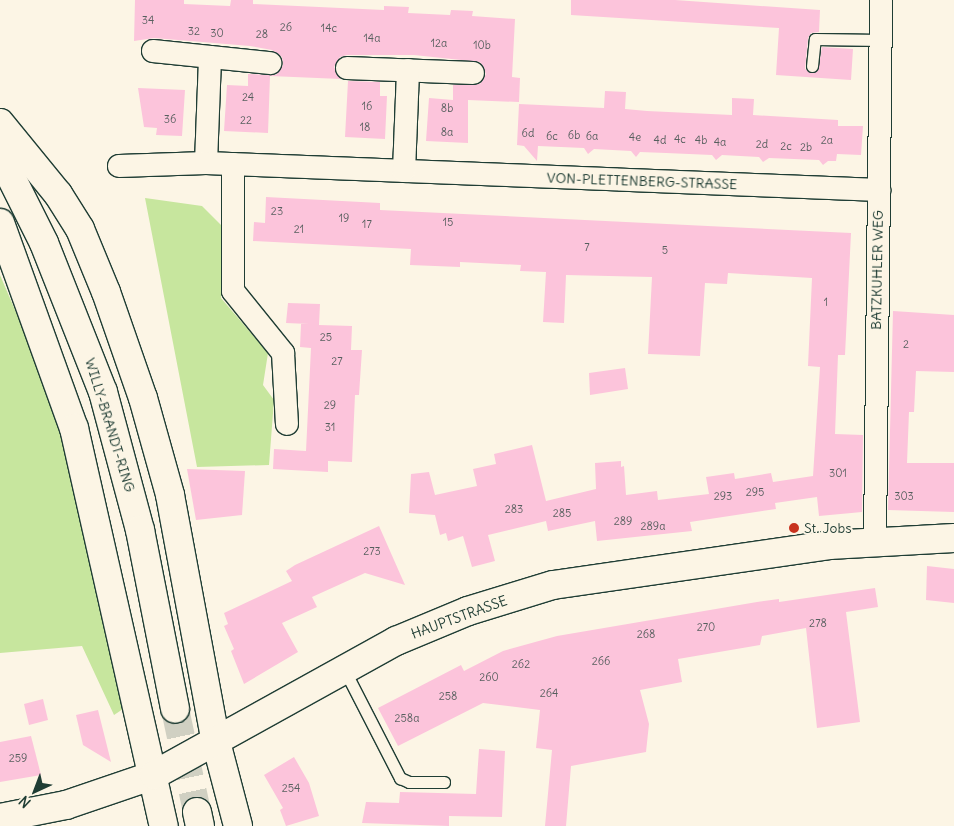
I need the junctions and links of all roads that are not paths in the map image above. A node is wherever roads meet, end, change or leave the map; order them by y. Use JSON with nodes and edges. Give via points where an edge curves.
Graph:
{"nodes":[{"id":1,"x":881,"y":0,"type":"edge"},
{"id":2,"x":881,"y":40,"type":"junction"},
{"id":3,"x":152,"y":51,"type":"dead end"},
{"id":4,"x":210,"y":57,"type":"junction"},
{"id":5,"x":270,"y":63,"type":"dead end"},
{"id":6,"x":812,"y":66,"type":"dead end"},
{"id":7,"x":347,"y":68,"type":"dead end"},
{"id":8,"x":408,"y":70,"type":"junction"},
{"id":9,"x":473,"y":73,"type":"dead end"},
{"id":10,"x":0,"y":123,"type":"edge"},
{"id":11,"x":0,"y":155,"type":"edge"},
{"id":12,"x":206,"y":163,"type":"junction"},
{"id":13,"x":233,"y":164,"type":"junction"},
{"id":14,"x":119,"y":166,"type":"dead end"},
{"id":15,"x":404,"y":171,"type":"junction"},
{"id":16,"x":879,"y":190,"type":"junction"},
{"id":17,"x":0,"y":223,"type":"edge"},
{"id":18,"x":287,"y":424,"type":"dead end"},
{"id":19,"x":954,"y":538,"type":"edge"},
{"id":20,"x":875,"y":540,"type":"junction"},
{"id":21,"x":344,"y":669,"type":"junction"},
{"id":22,"x":175,"y":709,"type":"tunnel mouth"},
{"id":23,"x":216,"y":742,"type":"junction"},
{"id":24,"x":154,"y":775,"type":"junction"},
{"id":25,"x":444,"y":782,"type":"dead end"},
{"id":26,"x":0,"y":818,"type":"edge"},
{"id":27,"x":164,"y":826,"type":"edge"},
{"id":28,"x":238,"y":826,"type":"edge"}],
"edges":[{"from":1,"to":2,"type":"street","name":"BATZKUHLER WEG"},
{"from":2,"to":6,"type":"lane","via":[[815,39]]},
{"from":2,"to":16,"type":"street","name":"BATZKUHLER WEG"},
{"from":3,"to":4,"type":"street"},
{"from":4,"to":5,"type":"street"},
{"from":4,"to":12,"type":"street"},
{"from":7,"to":8,"type":"street"},
{"from":8,"to":9,"type":"street"},
{"from":8,"to":15,"type":"street"},
{"from":10,"to":23,"type":"main road","via":[[32,160],[71,215],[106,292],[143,398],[170,495]]},
{"from":11,"to":22,"type":"main road","name":"WILLY-BRANDT-RING","via":[[44,242],[103,392],[140,530]]},
{"from":12,"to":13,"type":"street","name":"VON-PLETTENBERG-STRASSE"},
{"from":12,"to":14,"type":"street","name":"VON-PLETTENBERG-STRASSE"},
{"from":13,"to":15,"type":"street","name":"VON-PLETTENBERG-STRASSE"},
{"from":13,"to":18,"type":"street","via":[[233,291],[283,353]]},
{"from":15,"to":16,"type":"street","name":"VON-PLETTENBERG-STRASSE"},
{"from":16,"to":20,"type":"street","name":"BATZKUHLER WEG"},
{"from":17,"to":24,"type":"main road","via":[[74,428]]},
{"from":19,"to":20,"type":"main road","name":"HAUPTSTRASSE"},
{"from":20,"to":21,"type":"main road","name":"HAUPTSTRASSE","via":[[553,585],[468,611],[396,641]]},
{"from":21,"to":23,"type":"main road","name":"HAUPTSTRASSE"},
{"from":21,"to":25,"type":"lane","via":[[400,778],[409,782]]},
{"from":23,"to":24,"type":"main road","name":"HAUPTSTRASSE"},
{"from":23,"to":28,"type":"main road"},
{"from":24,"to":26,"type":"main road","name":"HAUPTSTRASSE","via":[[66,805]]},
{"from":24,"to":27,"type":"main road"}]}
